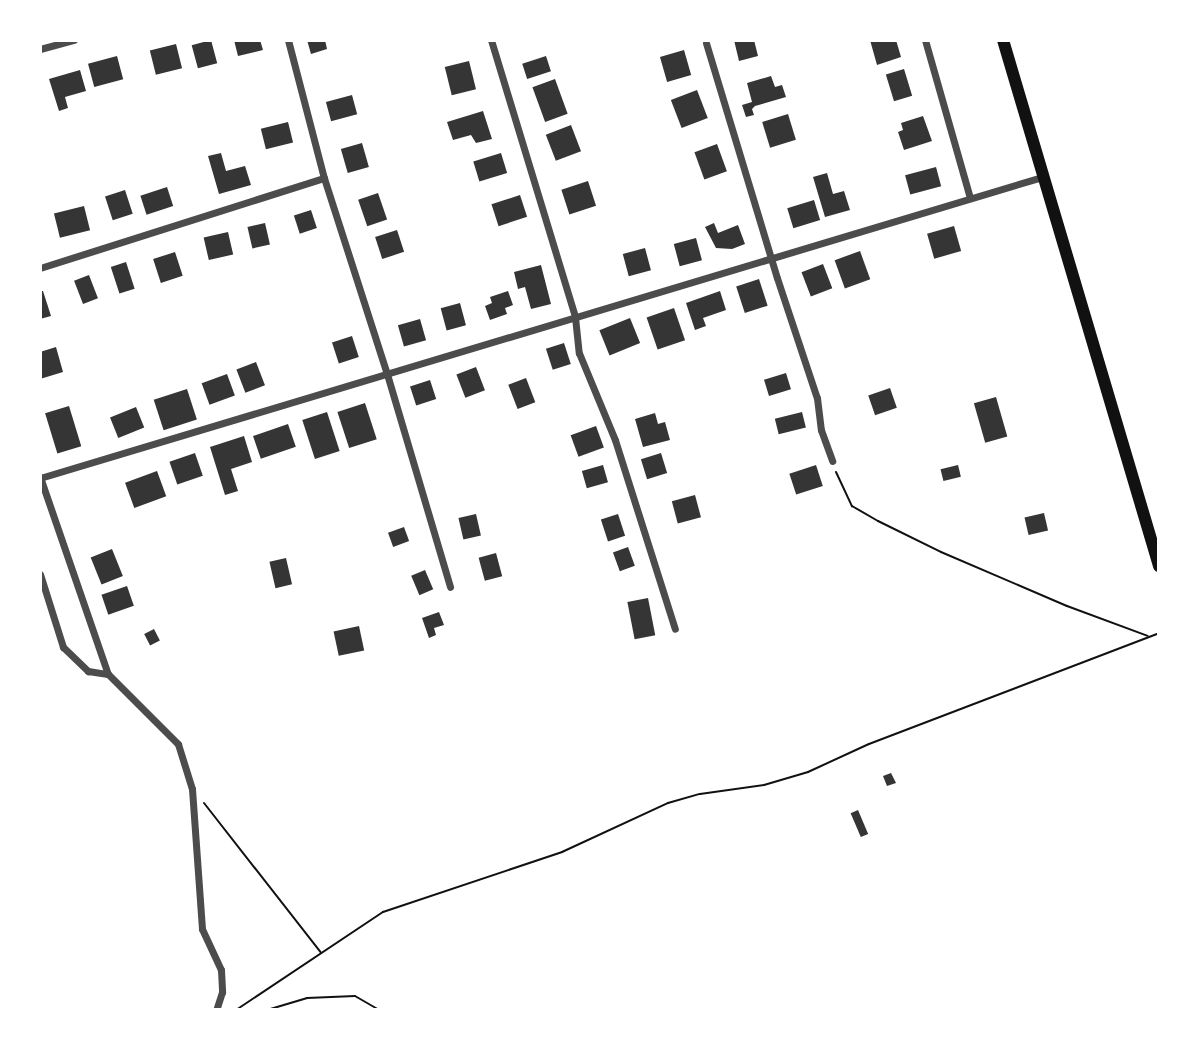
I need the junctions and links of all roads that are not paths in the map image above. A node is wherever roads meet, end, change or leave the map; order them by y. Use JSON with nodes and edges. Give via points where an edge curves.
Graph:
{"nodes":[{"id":1,"x":288,"y":40,"type":"edge"},
{"id":2,"x":491,"y":40,"type":"edge"},
{"id":3,"x":925,"y":40,"type":"edge"},
{"id":4,"x":1003,"y":40,"type":"edge"},
{"id":5,"x":69,"y":41,"type":"edge"},
{"id":6,"x":706,"y":43,"type":"dead end"},
{"id":7,"x":40,"y":49,"type":"edge"},
{"id":8,"x":1042,"y":177,"type":"junction"},
{"id":9,"x":324,"y":178,"type":"junction"},
{"id":10,"x":970,"y":198,"type":"junction"},
{"id":11,"x":772,"y":258,"type":"junction"},
{"id":12,"x":40,"y":268,"type":"edge"},
{"id":13,"x":575,"y":317,"type":"junction"},
{"id":14,"x":387,"y":374,"type":"junction"},
{"id":15,"x":832,"y":461,"type":"road end"},
{"id":16,"x":40,"y":478,"type":"edge"},
{"id":17,"x":1159,"y":566,"type":"edge"},
{"id":18,"x":40,"y":573,"type":"edge"},
{"id":19,"x":450,"y":587,"type":"dead end"},
{"id":20,"x":675,"y":629,"type":"dead end"},
{"id":21,"x":108,"y":674,"type":"junction"},
{"id":22,"x":216,"y":1010,"type":"edge"}],
"edges":[{"from":1,"to":9,"type":"street"},
{"from":2,"to":13,"type":"street"},
{"from":3,"to":10,"type":"street"},
{"from":4,"to":8,"type":"highway"},
{"from":5,"to":7,"type":"street"},
{"from":6,"to":11,"type":"street"},
{"from":8,"to":10,"type":"street"},
{"from":8,"to":17,"type":"highway"},
{"from":9,"to":12,"type":"street"},
{"from":9,"to":14,"type":"street"},
{"from":10,"to":11,"type":"street"},
{"from":11,"to":13,"type":"street"},
{"from":11,"to":15,"type":"street"},
{"from":13,"to":14,"type":"street"},
{"from":13,"to":20,"type":"street","via":[[579,353],[615,440]]},
{"from":14,"to":16,"type":"street"},
{"from":14,"to":19,"type":"street"},
{"from":16,"to":21,"type":"street"},
{"from":18,"to":21,"type":"street","via":[[63,647],[88,671]]},
{"from":21,"to":22,"type":"street","via":[[178,744],[192,789],[202,929],[221,971],[222,992]]}]}
